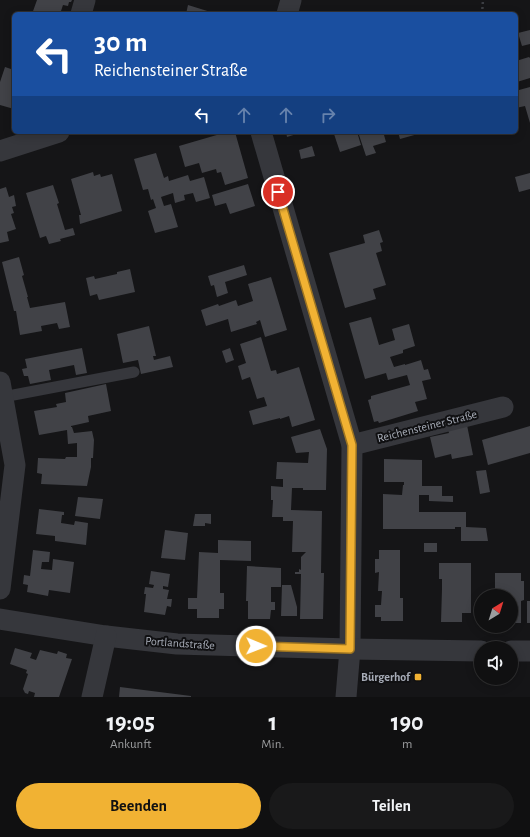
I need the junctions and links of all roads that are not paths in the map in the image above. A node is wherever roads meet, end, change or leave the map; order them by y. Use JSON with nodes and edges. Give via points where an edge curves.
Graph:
{"nodes":[{"id":1,"x":85,"y":0,"type":"edge"},
{"id":2,"x":291,"y":0,"type":"edge"},
{"id":3,"x":81,"y":12,"type":"edge"},
{"id":4,"x":287,"y":12,"type":"edge"},
{"id":5,"x":53,"y":134,"type":"edge"},
{"id":6,"x":262,"y":134,"type":"edge"},
{"id":7,"x":0,"y":151,"type":"edge"},
{"id":8,"x":134,"y":372,"type":"dead end"},
{"id":9,"x":1,"y":390,"type":"edge"},
{"id":10,"x":503,"y":407,"type":"dead end"},
{"id":11,"x":352,"y":445,"type":"junction"},
{"id":12,"x":0,"y":589,"type":"edge"},
{"id":13,"x":0,"y":619,"type":"edge"},
{"id":14,"x":106,"y":636,"type":"junction"},
{"id":15,"x":350,"y":649,"type":"junction"},
{"id":16,"x":474,"y":650,"type":"edge"},
{"id":17,"x":518,"y":651,"type":"edge"},
{"id":18,"x":530,"y":651,"type":"edge"},
{"id":19,"x":92,"y":697,"type":"edge"},
{"id":20,"x":346,"y":697,"type":"edge"}],
"edges":[{"from":1,"to":3,"type":"street"},
{"from":2,"to":4,"type":"street"},
{"from":5,"to":7,"type":"street"},
{"from":6,"to":11,"type":"street"},
{"from":8,"to":9,"type":"lane"},
{"from":9,"to":12,"type":"street","via":[[15,465]]},
{"from":10,"to":11,"type":"street","name":"Reichensteiner Straße"},
{"from":11,"to":15,"type":"street"},
{"from":13,"to":14,"type":"street","name":"Portlandstraße"},
{"from":14,"to":15,"type":"street","name":"Portlandstraße","via":[[177,644]]},
{"from":14,"to":19,"type":"street"},
{"from":15,"to":16,"type":"street","name":"Portlandstraße"},
{"from":15,"to":20,"type":"street"},
{"from":17,"to":18,"type":"street"}]}
